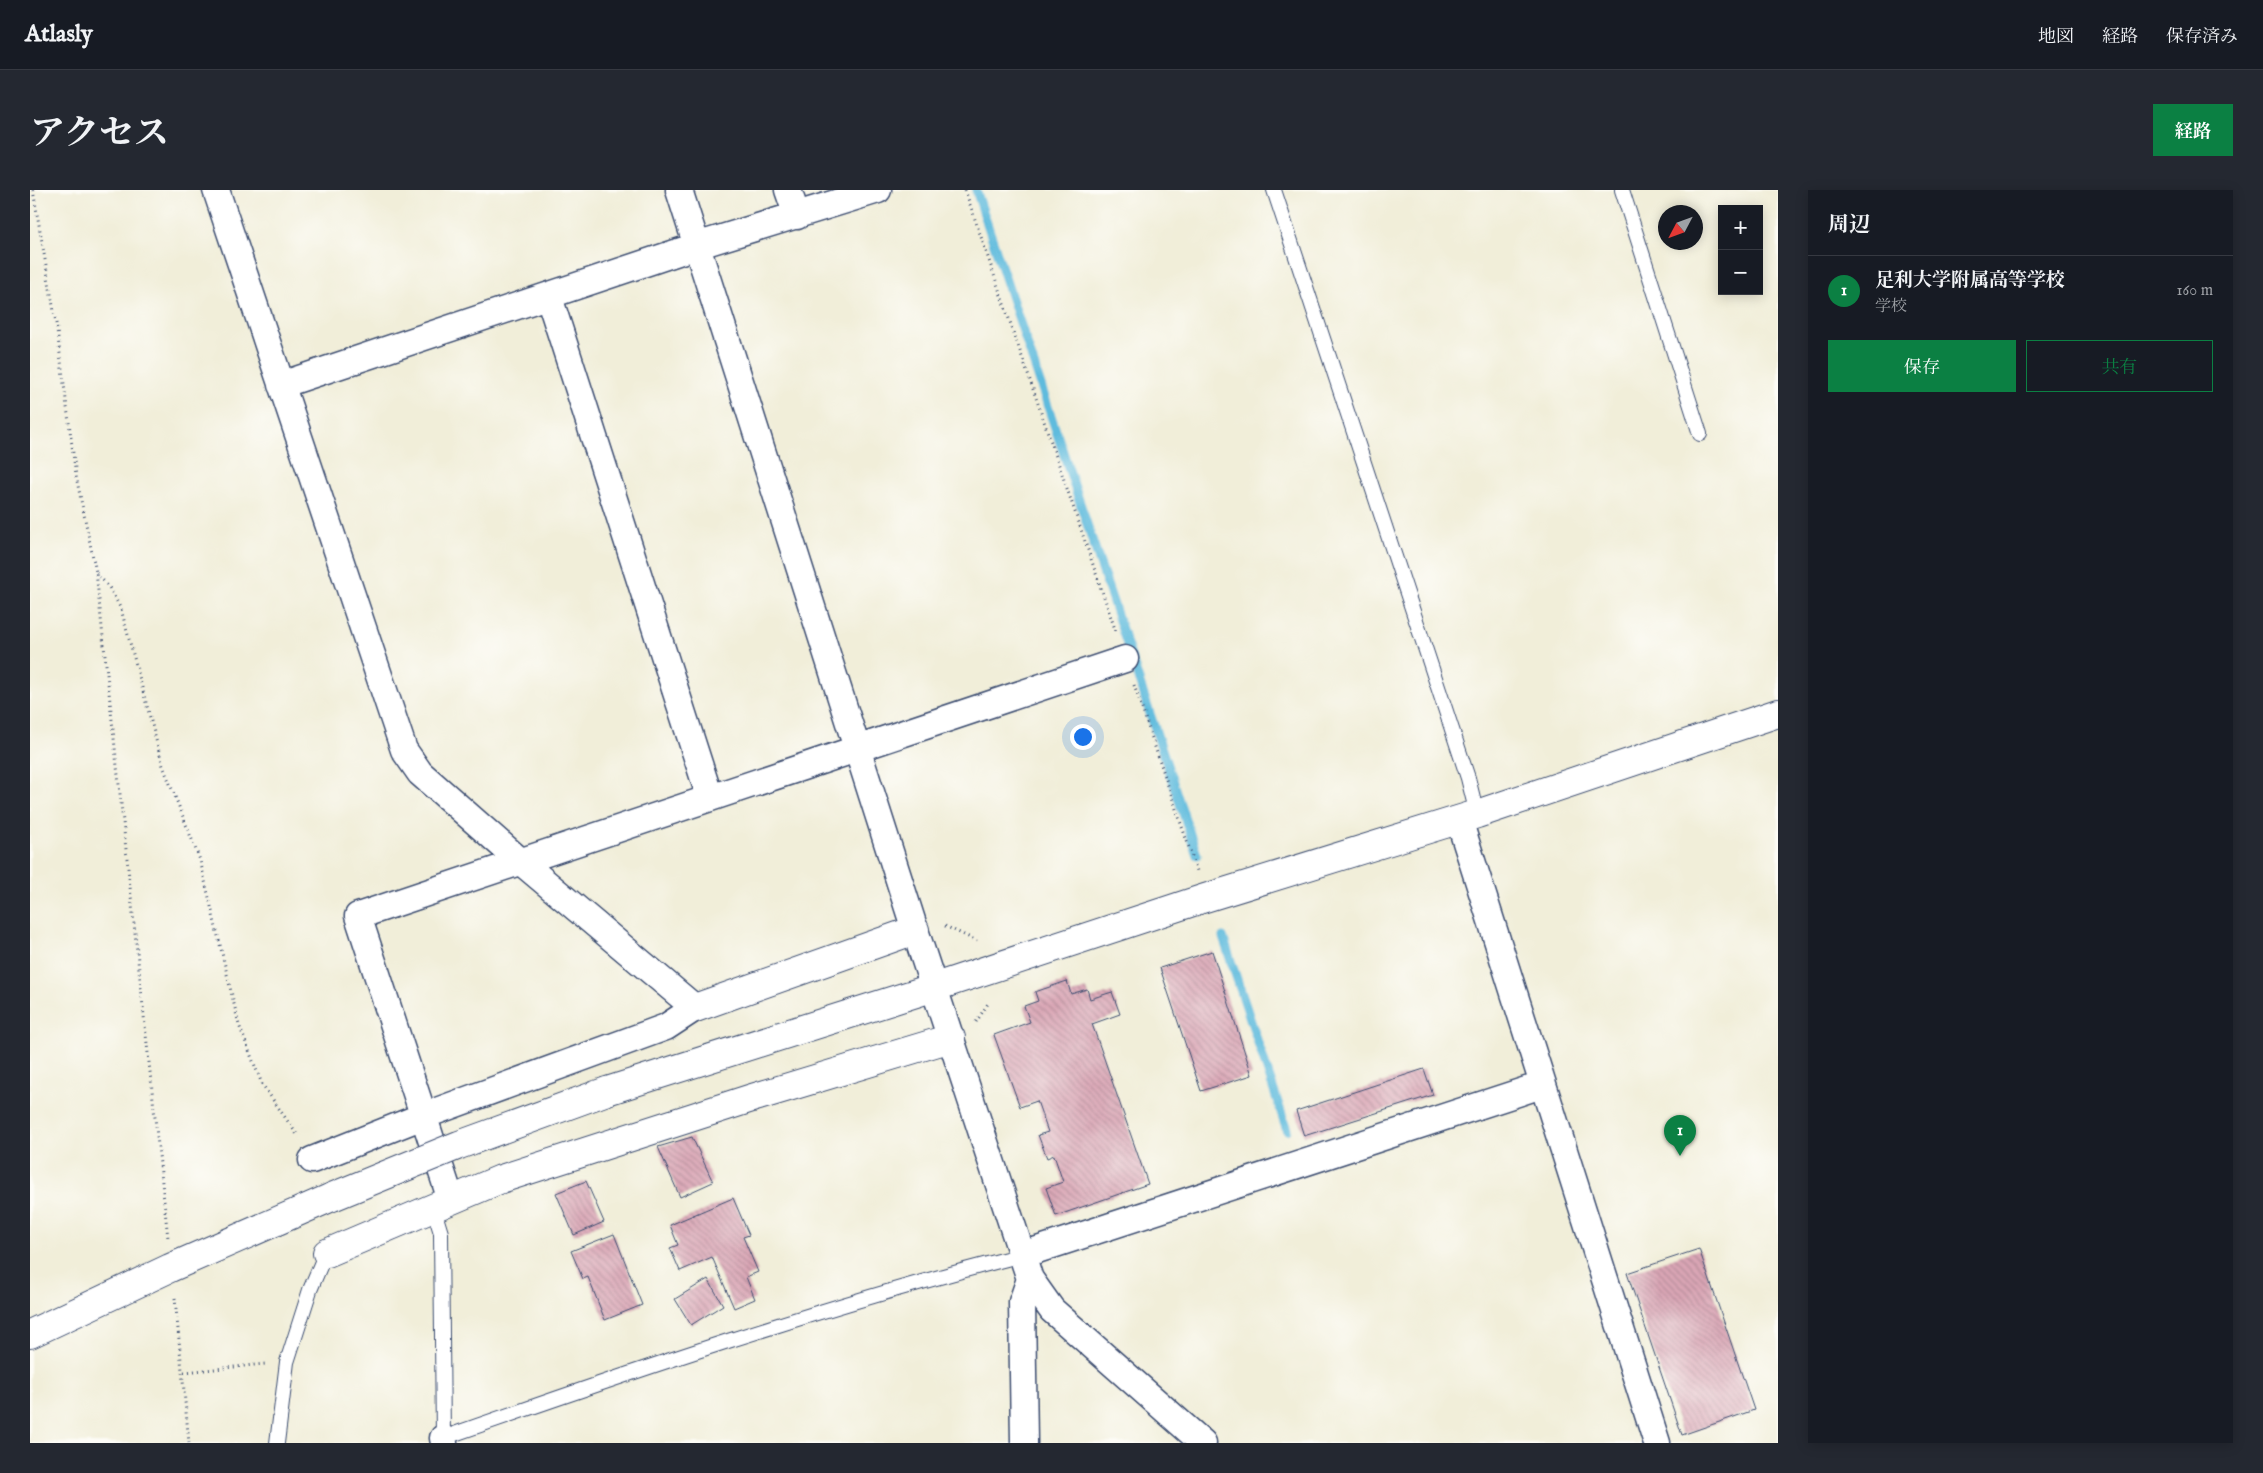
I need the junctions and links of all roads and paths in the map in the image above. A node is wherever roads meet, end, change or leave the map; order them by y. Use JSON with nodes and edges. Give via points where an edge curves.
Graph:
{"nodes":[{"id":1,"x":33,"y":190,"type":"edge"},
{"id":2,"x":216,"y":190,"type":"edge"},
{"id":3,"x":679,"y":190,"type":"edge"},
{"id":4,"x":788,"y":190,"type":"edge"},
{"id":5,"x":878,"y":190,"type":"edge"},
{"id":6,"x":965,"y":190,"type":"edge"},
{"id":7,"x":1274,"y":190,"type":"edge"},
{"id":8,"x":1622,"y":190,"type":"edge"},
{"id":9,"x":797,"y":216,"type":"junction"},
{"id":10,"x":696,"y":246,"type":"junction"},
{"id":11,"x":549,"y":297,"type":"junction"},
{"id":12,"x":281,"y":385,"type":"junction"},
{"id":13,"x":1700,"y":434,"type":"dead end"},
{"id":14,"x":96,"y":572,"type":"junction"},
{"id":15,"x":1125,"y":659,"type":"junction"},
{"id":16,"x":1778,"y":713,"type":"edge"},
{"id":17,"x":858,"y":750,"type":"junction"},
{"id":18,"x":710,"y":798,"type":"junction"},
{"id":19,"x":1468,"y":817,"type":"junction"},
{"id":20,"x":520,"y":861,"type":"junction"},
{"id":21,"x":1206,"y":898,"type":"junction"},
{"id":22,"x":915,"y":930,"type":"junction"},
{"id":23,"x":935,"y":987,"type":"junction"},
{"id":24,"x":695,"y":1008,"type":"junction"},
{"id":25,"x":952,"y":1038,"type":"junction"},
{"id":26,"x":1542,"y":1085,"type":"junction"},
{"id":27,"x":423,"y":1116,"type":"junction"},
{"id":28,"x":312,"y":1160,"type":"joint"},
{"id":29,"x":442,"y":1204,"type":"junction"},
{"id":30,"x":167,"y":1227,"type":"dead end"},
{"id":31,"x":327,"y":1247,"type":"joint"},
{"id":32,"x":1022,"y":1255,"type":"junction"},
{"id":33,"x":1030,"y":1279,"type":"junction"},
{"id":34,"x":176,"y":1302,"type":"dead end"},
{"id":35,"x":30,"y":1334,"type":"edge"},
{"id":36,"x":248,"y":1367,"type":"dead end"},
{"id":37,"x":184,"y":1372,"type":"junction"},
{"id":38,"x":444,"y":1440,"type":"edge"},
{"id":39,"x":189,"y":1443,"type":"edge"},
{"id":40,"x":277,"y":1443,"type":"edge"},
{"id":41,"x":1024,"y":1443,"type":"edge"},
{"id":42,"x":1203,"y":1443,"type":"edge"},
{"id":43,"x":1657,"y":1443,"type":"edge"}],
"edges":[{"from":1,"to":14,"type":"path","via":[[56,323],[76,476]]},
{"from":2,"to":12,"type":"street"},
{"from":3,"to":10,"type":"street"},
{"from":4,"to":9,"type":"street"},
{"from":5,"to":9,"type":"street"},
{"from":6,"to":15,"type":"path"},
{"from":7,"to":19,"type":"lane","via":[[1468,778]]},
{"from":8,"to":13,"type":"lane"},
{"from":9,"to":10,"type":"street"},
{"from":10,"to":11,"type":"street"},
{"from":10,"to":17,"type":"street"},
{"from":11,"to":12,"type":"street"},
{"from":11,"to":18,"type":"street"},
{"from":12,"to":20,"type":"street","via":[[404,750],[420,773]]},
{"from":14,"to":28,"type":"path","via":[[122,609],[163,766],[200,860],[239,1025],[262,1084],[308,1149]]},
{"from":14,"to":30,"type":"path"},
{"from":15,"to":17,"type":"street"},
{"from":15,"to":21,"type":"path"},
{"from":16,"to":19,"type":"street"},
{"from":17,"to":18,"type":"street"},
{"from":17,"to":22,"type":"street"},
{"from":18,"to":20,"type":"street"},
{"from":19,"to":21,"type":"street"},
{"from":19,"to":26,"type":"street"},
{"from":20,"to":24,"type":"street"},
{"from":20,"to":27,"type":"street","via":[[358,916]]},
{"from":21,"to":23,"type":"street"},
{"from":22,"to":23,"type":"street"},
{"from":22,"to":24,"type":"street"},
{"from":23,"to":25,"type":"street"},
{"from":23,"to":35,"type":"street","bridge":true,"via":[[607,1091],[460,1145],[332,1197]]},
{"from":24,"to":27,"type":"street","via":[[666,1027]]},
{"from":25,"to":29,"type":"street","via":[[501,1179]]},
{"from":25,"to":32,"type":"street"},
{"from":26,"to":32,"type":"street"},
{"from":26,"to":43,"type":"street"},
{"from":27,"to":28,"type":"street"},
{"from":27,"to":29,"type":"street"},
{"from":29,"to":31,"type":"street"},
{"from":29,"to":38,"type":"lane"},
{"from":31,"to":40,"type":"lane","via":[[288,1362]]},
{"from":32,"to":33,"type":"street"},
{"from":32,"to":38,"type":"lane","via":[[860,1300],[663,1363]]},
{"from":33,"to":41,"type":"street","via":[[1022,1302]]},
{"from":33,"to":42,"type":"street","via":[[1052,1310]]},
{"from":34,"to":37,"type":"path"},
{"from":36,"to":37,"type":"path"},
{"from":37,"to":39,"type":"path"}]}
